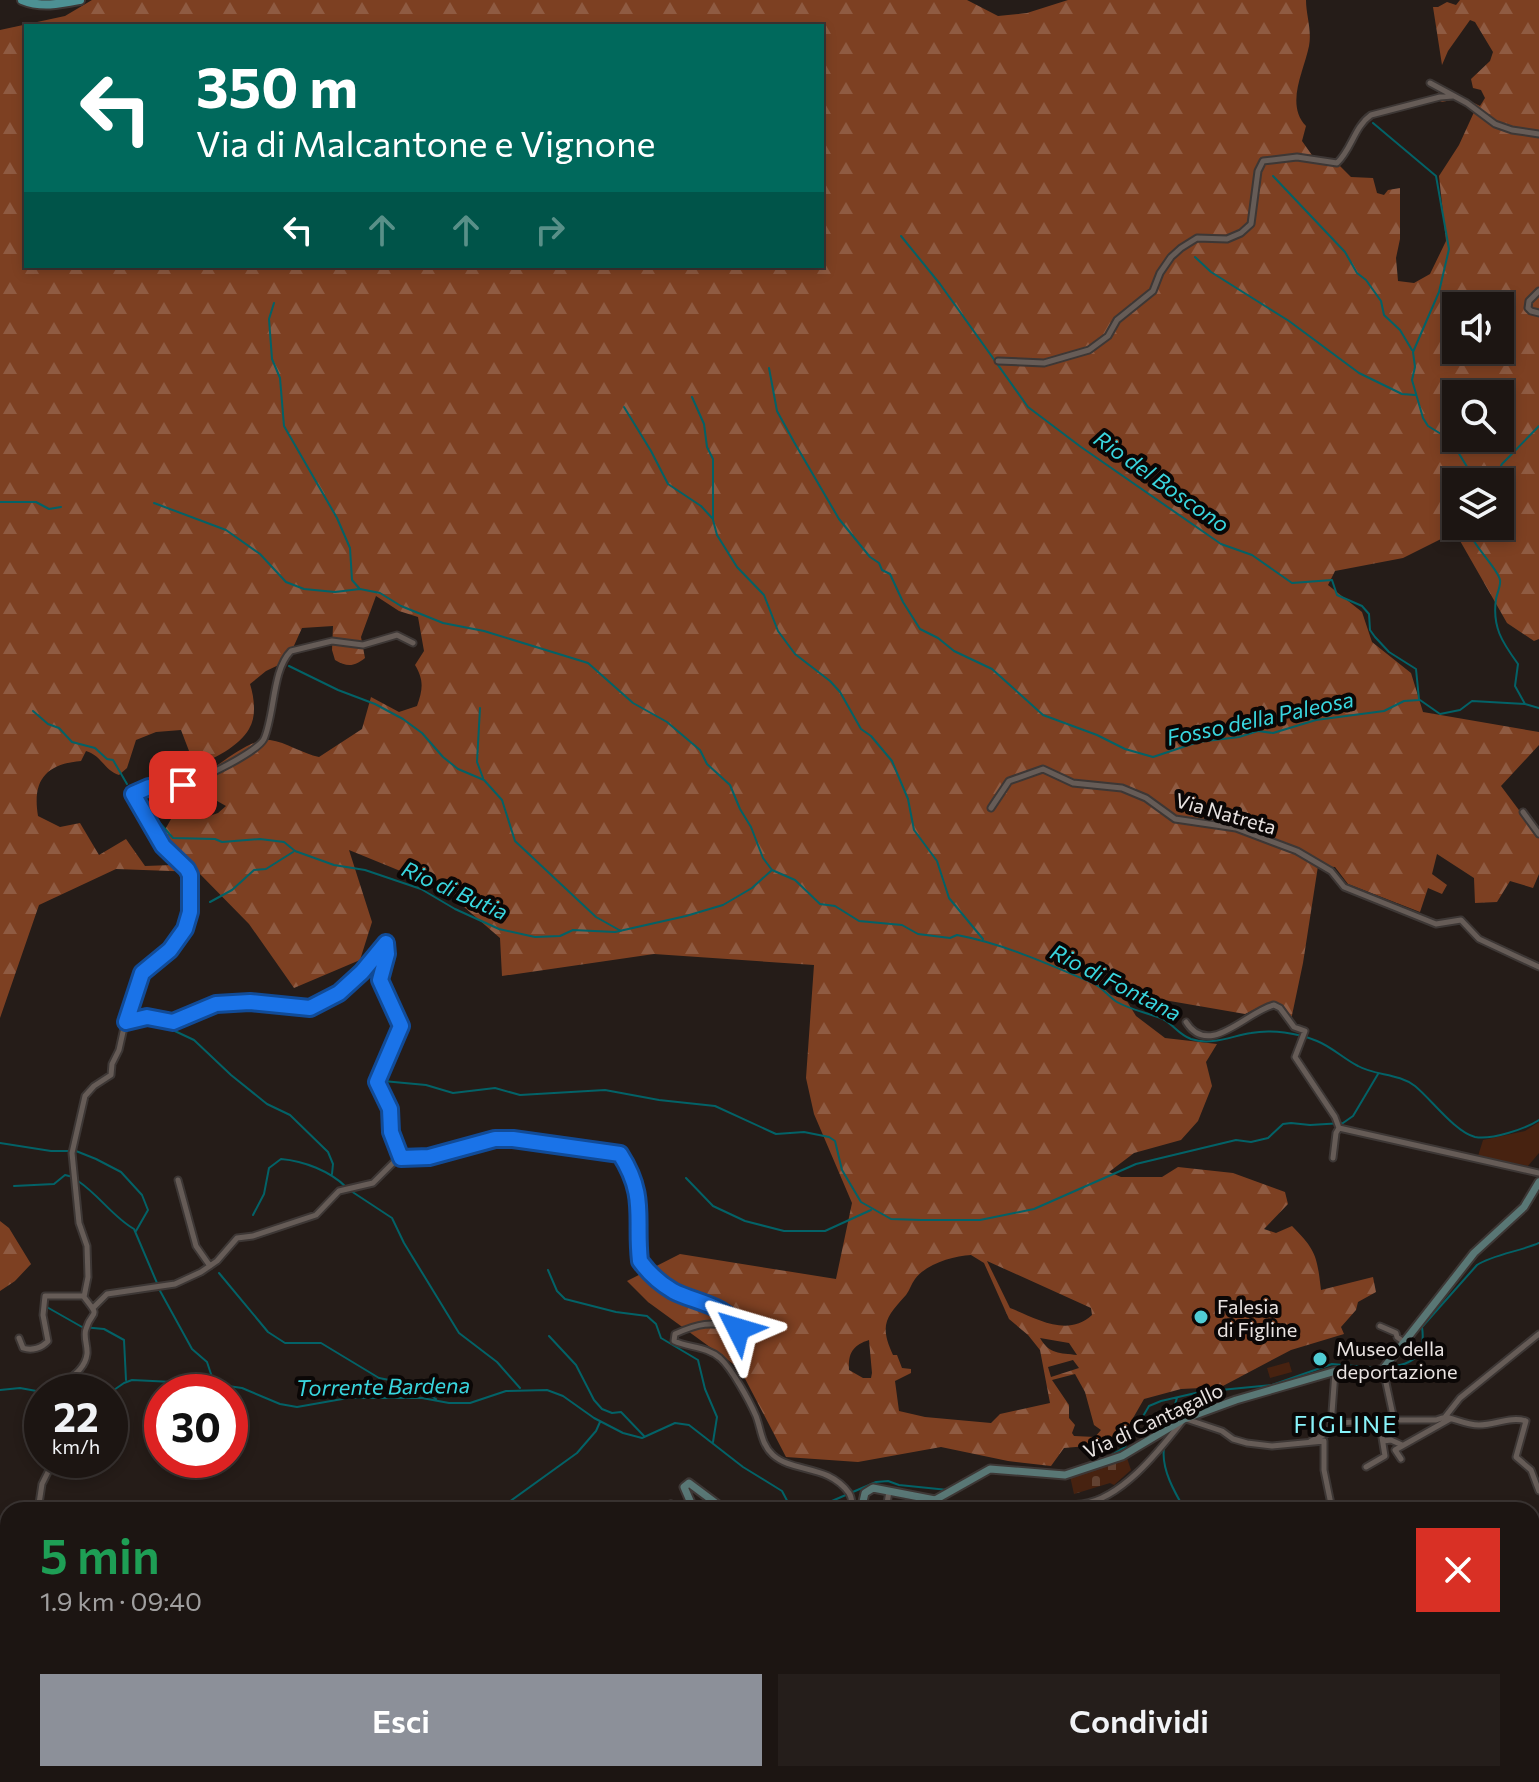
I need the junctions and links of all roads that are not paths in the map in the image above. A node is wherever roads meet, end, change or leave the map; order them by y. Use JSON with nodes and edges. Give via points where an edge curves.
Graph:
{"nodes":[{"id":1,"x":22,"y":0,"type":"edge"},
{"id":2,"x":80,"y":0,"type":"edge"},
{"id":3,"x":1430,"y":83,"type":"dead end"},
{"id":4,"x":1442,"y":94,"type":"junction"},
{"id":5,"x":1539,"y":134,"type":"edge"},
{"id":6,"x":1539,"y":291,"type":"edge"},
{"id":7,"x":1539,"y":313,"type":"edge"},
{"id":8,"x":998,"y":361,"type":"dead end"},
{"id":9,"x":413,"y":643,"type":"dead end"},
{"id":10,"x":991,"y":808,"type":"dead end"},
{"id":11,"x":1523,"y":812,"type":"dead end"},
{"id":12,"x":1539,"y":834,"type":"edge"},
{"id":13,"x":1539,"y":967,"type":"edge"},
{"id":14,"x":126,"y":1022,"type":"junction"},
{"id":15,"x":1186,"y":1022,"type":"dead end"},
{"id":16,"x":1339,"y":1128,"type":"junction"},
{"id":17,"x":401,"y":1158,"type":"junction"},
{"id":18,"x":1333,"y":1158,"type":"dead end"},
{"id":19,"x":1539,"y":1173,"type":"edge"},
{"id":20,"x":178,"y":1180,"type":"dead end"},
{"id":21,"x":1539,"y":1182,"type":"edge"},
{"id":22,"x":210,"y":1266,"type":"junction"},
{"id":23,"x":84,"y":1296,"type":"junction"},
{"id":24,"x":94,"y":1307,"type":"junction"},
{"id":25,"x":1380,"y":1326,"type":"dead end"},
{"id":26,"x":1538,"y":1334,"type":"edge"},
{"id":27,"x":19,"y":1338,"type":"dead end"},
{"id":28,"x":1404,"y":1342,"type":"junction"},
{"id":29,"x":1385,"y":1367,"type":"junction"},
{"id":30,"x":1336,"y":1371,"type":"junction"},
{"id":31,"x":75,"y":1374,"type":"edge"},
{"id":32,"x":1448,"y":1418,"type":"junction"},
{"id":33,"x":1184,"y":1419,"type":"junction"},
{"id":34,"x":1394,"y":1420,"type":"junction"},
{"id":35,"x":1332,"y":1423,"type":"junction"},
{"id":36,"x":1380,"y":1425,"type":"junction"},
{"id":37,"x":1310,"y":1442,"type":"junction"},
{"id":38,"x":1384,"y":1444,"type":"junction"},
{"id":39,"x":1403,"y":1446,"type":"junction"},
{"id":40,"x":1395,"y":1450,"type":"junction"},
{"id":41,"x":1401,"y":1459,"type":"dead end"},
{"id":42,"x":1366,"y":1467,"type":"dead end"},
{"id":43,"x":45,"y":1478,"type":"edge"},
{"id":44,"x":890,"y":1490,"type":"junction"},
{"id":45,"x":1539,"y":1491,"type":"edge"},
{"id":46,"x":865,"y":1493,"type":"junction"},
{"id":47,"x":850,"y":1496,"type":"junction"},
{"id":48,"x":39,"y":1502,"type":"edge"},
{"id":49,"x":691,"y":1502,"type":"edge"},
{"id":50,"x":714,"y":1502,"type":"edge"},
{"id":51,"x":851,"y":1502,"type":"edge"},
{"id":52,"x":863,"y":1502,"type":"edge"},
{"id":53,"x":888,"y":1502,"type":"edge"},
{"id":54,"x":1093,"y":1502,"type":"edge"},
{"id":55,"x":1331,"y":1502,"type":"edge"}],
"edges":[{"from":1,"to":2,"type":"main road"},
{"from":3,"to":4,"type":"street"},
{"from":4,"to":5,"type":"street","via":[[1495,124]]},
{"from":4,"to":8,"type":"street","via":[[1371,115],[1337,163],[1297,157],[1263,161],[1251,224],[1227,239],[1197,238],[1181,248],[1153,291],[1089,350],[1044,363]]},
{"from":6,"to":7,"type":"street","via":[[1528,308]]},
{"from":9,"to":14,"type":"street","via":[[397,635],[363,645],[332,641],[291,651],[281,665],[260,745],[209,775],[162,791],[149,787],[133,794],[163,846],[190,875],[190,912],[170,950],[142,973]]},
{"from":10,"to":13,"type":"street","name":"Via Natreta","via":[[1009,781],[1043,769],[1073,783],[1122,788],[1175,819],[1236,828],[1297,851],[1368,899],[1436,924],[1461,920],[1479,939]]},
{"from":11,"to":12,"type":"street"},
{"from":14,"to":17,"type":"street","via":[[147,1017],[173,1022],[209,1006],[235,1003],[310,1008],[339,993],[386,943],[380,980],[401,1026],[377,1082],[390,1109],[391,1132]]},
{"from":14,"to":23,"type":"street","via":[[111,1075],[85,1096],[72,1150],[79,1223],[87,1246]]},
{"from":15,"to":16,"type":"street","via":[[1192,1031],[1214,1036],[1266,1007],[1280,1008],[1294,1027],[1305,1031],[1295,1057]]},
{"from":16,"to":18,"type":"street"},
{"from":16,"to":19,"type":"street"},
{"from":17,"to":22,"type":"street","via":[[373,1183],[339,1191],[316,1215],[237,1238]]},
{"from":17,"to":47,"type":"street","via":[[429,1157],[504,1139],[620,1154],[637,1191],[640,1261],[670,1289],[716,1308],[738,1326],[703,1323],[675,1334],[674,1341],[720,1358],[755,1414],[771,1453],[819,1470]]},
{"from":20,"to":22,"type":"street","via":[[196,1246]]},
{"from":21,"to":28,"type":"street","via":[[1524,1207],[1474,1253]]},
{"from":22,"to":24,"type":"street","via":[[175,1284],[107,1294]]},
{"from":23,"to":24,"type":"street"},
{"from":23,"to":27,"type":"street","via":[[45,1296],[48,1341],[29,1350]]},
{"from":24,"to":31,"type":"street","via":[[85,1329],[87,1358]]},
{"from":25,"to":28,"type":"street"},
{"from":26,"to":32,"type":"street","via":[[1460,1398]]},
{"from":28,"to":29,"type":"street"},
{"from":29,"to":30,"type":"street","name":"Via di Cantagallo"},
{"from":29,"to":34,"type":"street"},
{"from":30,"to":33,"type":"street","name":"Via di Cantagallo"},
{"from":30,"to":35,"type":"street"},
{"from":32,"to":34,"type":"street"},
{"from":32,"to":39,"type":"street"},
{"from":32,"to":45,"type":"street","via":[[1474,1425],[1526,1421],[1516,1457],[1531,1470]]},
{"from":33,"to":37,"type":"street","via":[[1247,1443]]},
{"from":33,"to":44,"type":"street","name":"Via di Cantagallo","via":[[1122,1456],[1065,1475],[990,1469],[935,1500]]},
{"from":33,"to":54,"type":"street","via":[[1115,1492]]},
{"from":34,"to":36,"type":"street"},
{"from":35,"to":36,"type":"street"},
{"from":35,"to":37,"type":"street","via":[[1328,1433]]},
{"from":36,"to":38,"type":"street"},
{"from":37,"to":55,"type":"street","via":[[1324,1441]]},
{"from":38,"to":39,"type":"street","via":[[1391,1440]]},
{"from":38,"to":40,"type":"street"},
{"from":38,"to":42,"type":"street","via":[[1385,1456]]},
{"from":39,"to":40,"type":"street"},
{"from":40,"to":41,"type":"street"},
{"from":43,"to":48,"type":"street"},
{"from":44,"to":46,"type":"street","name":"Via di Cantagallo","via":[[873,1488]]},
{"from":44,"to":53,"type":"street"},
{"from":46,"to":47,"type":"street"},
{"from":46,"to":52,"type":"street"},
{"from":47,"to":51,"type":"street"},
{"from":49,"to":50,"type":"street","via":[[684,1487],[689,1483]]}]}
